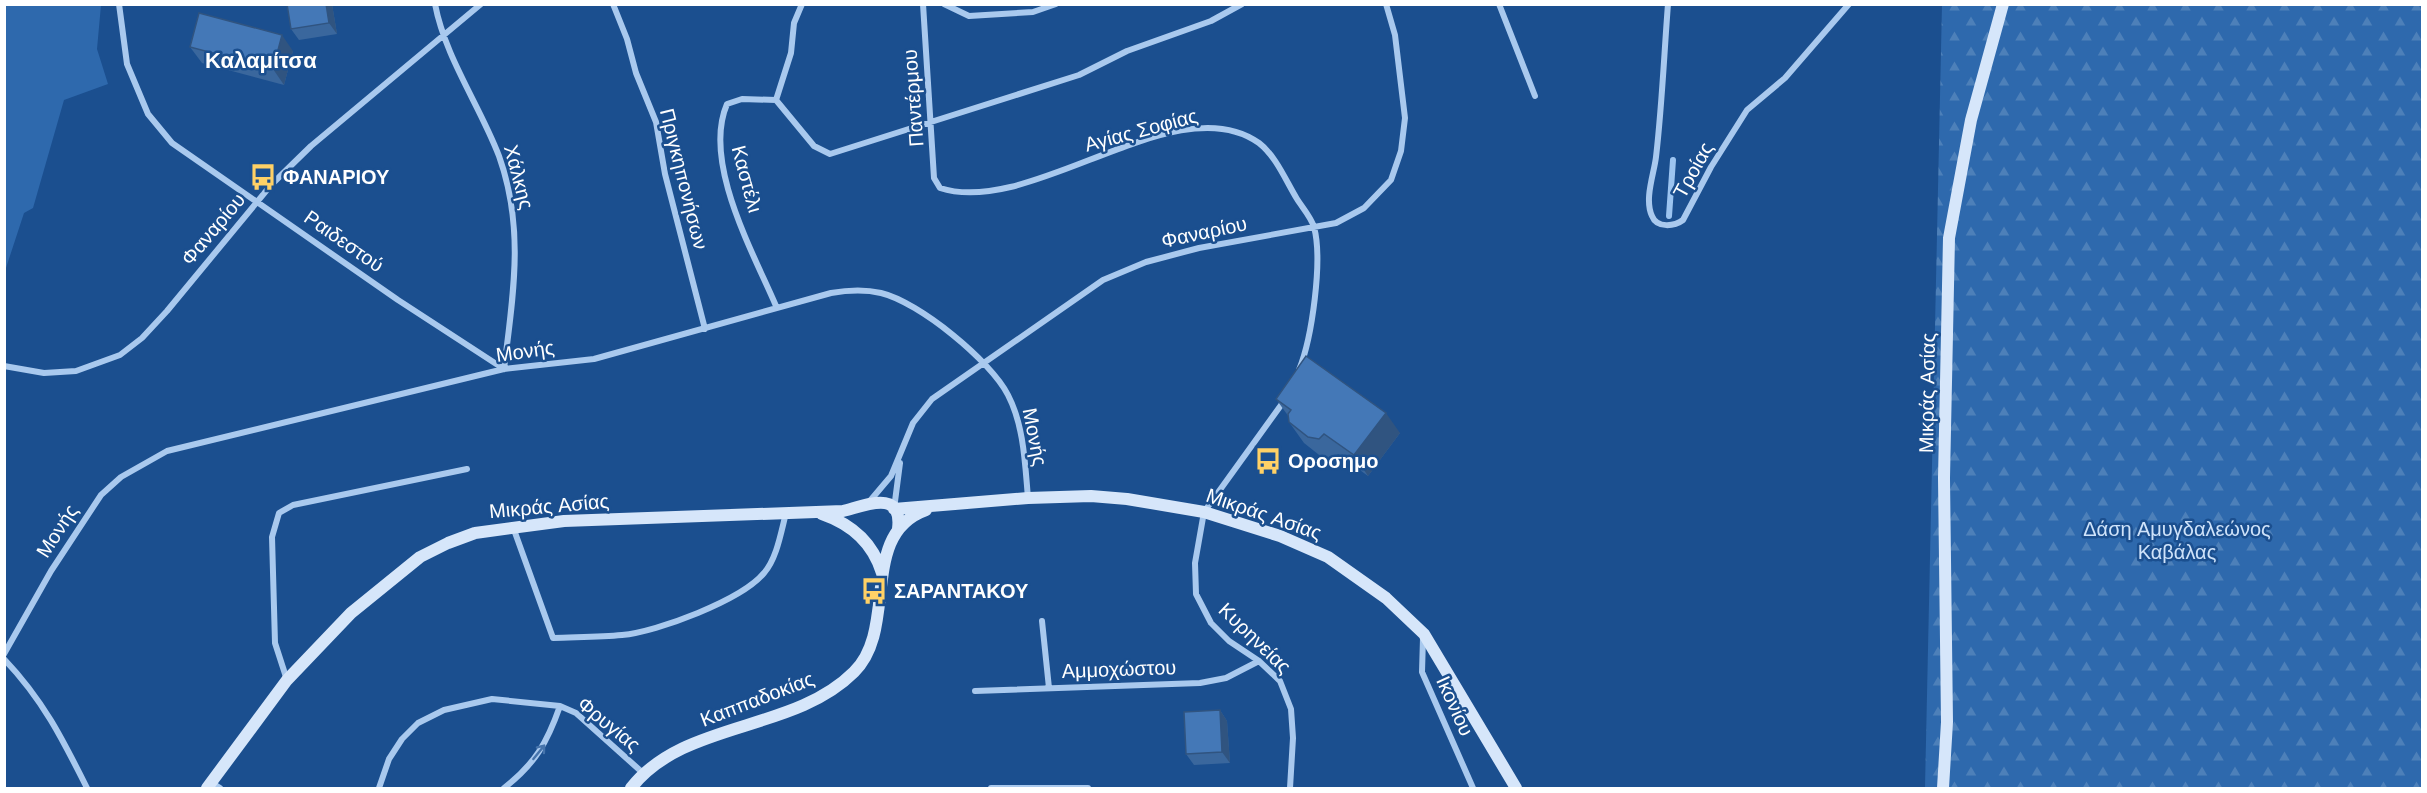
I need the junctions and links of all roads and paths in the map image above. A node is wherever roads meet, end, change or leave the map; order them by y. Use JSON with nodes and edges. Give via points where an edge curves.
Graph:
{"nodes":[{"id":1,"x":119,"y":4,"type":"edge"},
{"id":2,"x":435,"y":4,"type":"edge"},
{"id":3,"x":481,"y":4,"type":"edge"},
{"id":4,"x":613,"y":4,"type":"edge"},
{"id":5,"x":802,"y":4,"type":"edge"},
{"id":6,"x":923,"y":4,"type":"edge"},
{"id":7,"x":944,"y":4,"type":"edge"},
{"id":8,"x":1056,"y":4,"type":"edge"},
{"id":9,"x":1242,"y":4,"type":"edge"},
{"id":10,"x":1386,"y":4,"type":"edge"},
{"id":11,"x":1499,"y":4,"type":"edge"},
{"id":12,"x":1668,"y":4,"type":"edge"},
{"id":13,"x":1848,"y":4,"type":"edge"},
{"id":14,"x":2002,"y":4,"type":"edge"},
{"id":15,"x":442,"y":35,"type":"junction"},
{"id":16,"x":1535,"y":96,"type":"dead end"},
{"id":17,"x":776,"y":100,"type":"junction"},
{"id":18,"x":931,"y":122,"type":"junction"},
{"id":19,"x":940,"y":188,"type":"joint"},
{"id":20,"x":258,"y":201,"type":"junction"},
{"id":21,"x":1314,"y":226,"type":"junction"},
{"id":22,"x":776,"y":306,"type":"junction"},
{"id":23,"x":705,"y":329,"type":"junction"},
{"id":24,"x":984,"y":361,"type":"junction"},
{"id":25,"x":4,"y":366,"type":"edge"},
{"id":26,"x":504,"y":369,"type":"junction"},
{"id":27,"x":1295,"y":378,"type":"edge"},
{"id":28,"x":1286,"y":399,"type":"edge"},
{"id":29,"x":901,"y":453,"type":"junction"},
{"id":30,"x":467,"y":469,"type":"dead end"},
{"id":31,"x":1028,"y":498,"type":"junction"},
{"id":32,"x":866,"y":504,"type":"junction"},
{"id":33,"x":942,"y":504,"type":"junction"},
{"id":34,"x":894,"y":509,"type":"junction"},
{"id":35,"x":1204,"y":512,"type":"junction"},
{"id":36,"x":786,"y":513,"type":"junction"},
{"id":37,"x":820,"y":513,"type":"junction"},
{"id":38,"x":513,"y":526,"type":"junction"},
{"id":39,"x":898,"y":529,"type":"junction"},
{"id":40,"x":860,"y":536,"type":"junction"},
{"id":41,"x":890,"y":540,"type":"junction"},
{"id":42,"x":883,"y":577,"type":"junction"},
{"id":43,"x":1042,"y":621,"type":"dead end"},
{"id":44,"x":1424,"y":634,"type":"junction"},
{"id":45,"x":4,"y":654,"type":"edge"},
{"id":46,"x":4,"y":659,"type":"edge"},
{"id":47,"x":1259,"y":661,"type":"junction"},
{"id":48,"x":287,"y":680,"type":"junction"},
{"id":49,"x":1049,"y":688,"type":"junction"},
{"id":50,"x":975,"y":691,"type":"dead end"},
{"id":51,"x":560,"y":706,"type":"junction"},
{"id":52,"x":643,"y":773,"type":"junction"},
{"id":53,"x":213,"y":787,"type":"edge"},
{"id":54,"x":87,"y":788,"type":"edge"},
{"id":55,"x":1046,"y":788,"type":"edge"},
{"id":56,"x":379,"y":789,"type":"edge"},
{"id":57,"x":504,"y":789,"type":"edge"},
{"id":58,"x":631,"y":789,"type":"edge"},
{"id":59,"x":991,"y":789,"type":"edge"},
{"id":60,"x":1088,"y":789,"type":"edge"},
{"id":61,"x":1290,"y":789,"type":"edge"},
{"id":62,"x":1473,"y":789,"type":"edge"},
{"id":63,"x":1516,"y":789,"type":"edge"},
{"id":64,"x":1943,"y":789,"type":"edge"}],
"edges":[{"from":1,"to":20,"type":"street","name":"Ραιδεστού","via":[[127,64],[148,114],[172,143]]},
{"from":2,"to":15,"type":"street","name":"Χάλκης"},
{"from":3,"to":15,"type":"street","name":"Φαναρίου"},
{"from":4,"to":23,"type":"street","name":"Πριγκηπονήσων","via":[[656,122],[665,174]]},
{"from":5,"to":17,"type":"street"},
{"from":6,"to":18,"type":"street","name":"Παντέρμου"},
{"from":7,"to":8,"type":"street","via":[[969,16],[1033,12]]},
{"from":9,"to":18,"type":"street","via":[[1211,21],[1127,51],[1079,75]]},
{"from":10,"to":21,"type":"street","name":"Φαναρίου","via":[[1395,34],[1405,118],[1401,151],[1390,180],[1364,208],[1336,223]]},
{"from":11,"to":16,"type":"street"},
{"from":12,"to":13,"type":"street","name":"Τροίας","via":[[1650,198],[1652,216],[1666,225],[1677,225],[1683,220],[1747,111],[1785,78]]},
{"from":14,"to":64,"type":"street","name":"Μικράς Ασίας","via":[[1971,120],[1949,238],[1944,511],[1947,722]]},
{"from":15,"to":20,"type":"street","name":"Φαναρίου","via":[[311,146]]},
{"from":15,"to":26,"type":"street","name":"Χάλκης","via":[[477,102],[509,190],[517,261]]},
{"from":17,"to":18,"type":"street","via":[[814,146],[830,154]]},
{"from":17,"to":22,"type":"street","name":"Καστέλι","via":[[742,99],[727,105],[719,142],[735,208]]},
{"from":18,"to":19,"type":"street","name":"Παντέρμου","via":[[934,178]]},
{"from":19,"to":21,"type":"street","name":"Αγίας Σοφίας","via":[[958,194],[1003,189],[1154,138],[1205,127],[1239,132],[1260,144]]},
{"from":20,"to":25,"type":"street","name":"Φαναρίου","via":[[167,311],[120,355],[75,371],[44,373]]},
{"from":20,"to":26,"type":"street","name":"Ραιδεστού"},
{"from":21,"to":24,"type":"street","name":"Φαναρίου","via":[[1146,262],[1103,280]]},
{"from":21,"to":27,"type":"street","name":"Αγίας Σοφίας","via":[[1314,301],[1309,334]]},
{"from":22,"to":23,"type":"street","name":"Μονής"},
{"from":22,"to":24,"type":"street","name":"Μονής","via":[[856,290],[883,293],[935,322]]},
{"from":23,"to":26,"type":"street","name":"Μονής","via":[[594,359]]},
{"from":24,"to":29,"type":"street","name":"Φαναρίου","via":[[932,399],[913,423]]},
{"from":24,"to":31,"type":"street","name":"Μονής","via":[[1008,394],[1017,415]]},
{"from":26,"to":45,"type":"street","name":"Μονής","via":[[167,451],[143,464],[101,495],[51,571]]},
{"from":28,"to":35,"type":"street"},
{"from":29,"to":32,"type":"street","via":[[891,476]]},
{"from":29,"to":34,"type":"street"},
{"from":30,"to":48,"type":"street","via":[[292,505],[279,513],[272,537],[275,643]]},
{"from":31,"to":33,"type":"street","name":"Μικράς Ασίας"},
{"from":31,"to":35,"type":"street","name":"Μικράς Ασίας","via":[[1103,497]]},
{"from":32,"to":34,"type":"street","via":[[883,502]]},
{"from":32,"to":37,"type":"street","name":"Μικράς Ασίας"},
{"from":32,"to":40,"type":"street","via":[[855,519]]},
{"from":33,"to":34,"type":"street","name":"Μικράς Ασίας"},
{"from":33,"to":39,"type":"street","via":[[920,512]]},
{"from":34,"to":39,"type":"street"},
{"from":35,"to":44,"type":"street","name":"Μικράς Ασίας","via":[[1280,536],[1328,557],[1386,598]]},
{"from":35,"to":47,"type":"street","name":"Κυρηνείας","via":[[1195,563],[1196,594],[1211,623]]},
{"from":36,"to":37,"type":"street","name":"Μικράς Ασίας"},
{"from":36,"to":38,"type":"street","name":"Μικράς Ασίας"},
{"from":36,"to":38,"type":"street","via":[[765,573],[744,590],[678,621],[625,635],[554,638]]},
{"from":37,"to":40,"type":"street","via":[[835,518]]},
{"from":38,"to":48,"type":"street","name":"Μικράς Ασίας","via":[[475,533],[420,557],[351,613]]},
{"from":39,"to":41,"type":"street"},
{"from":40,"to":41,"type":"street","via":[[877,544]]},
{"from":40,"to":42,"type":"street","via":[[873,551]]},
{"from":41,"to":42,"type":"street","name":"Καππαδοκίας"},
{"from":42,"to":52,"type":"street","name":"Καππαδοκίας","via":[[869,647],[857,669],[838,687],[809,703],[675,751]]},
{"from":43,"to":49,"type":"street"},
{"from":44,"to":62,"type":"street","name":"Ικονίου","via":[[1422,672]]},
{"from":44,"to":63,"type":"street","name":"Μικράς Ασίας"},
{"from":46,"to":54,"type":"street","via":[[32,688]]},
{"from":47,"to":49,"type":"street","name":"Αμμοχώστου","via":[[1226,678],[1200,683]]},
{"from":47,"to":61,"type":"street","name":"Κυρηνείας","via":[[1280,681],[1291,710]]},
{"from":48,"to":53,"type":"street","name":"Μικράς Ασίας"},
{"from":49,"to":50,"type":"street","name":"Αμμοχώστου"},
{"from":51,"to":52,"type":"street","name":"Φρυγίας","via":[[576,713]]},
{"from":51,"to":56,"type":"street","name":"Φρυγίας","via":[[492,699],[444,710],[418,723],[402,739],[389,759]]},
{"from":57,"to":51,"type":"street","one_way":true,"via":[[548,741]]},
{"from":52,"to":58,"type":"street","name":"Καππαδοκίας"},
{"from":55,"to":59,"type":"street"},
{"from":55,"to":60,"type":"street"}]}
